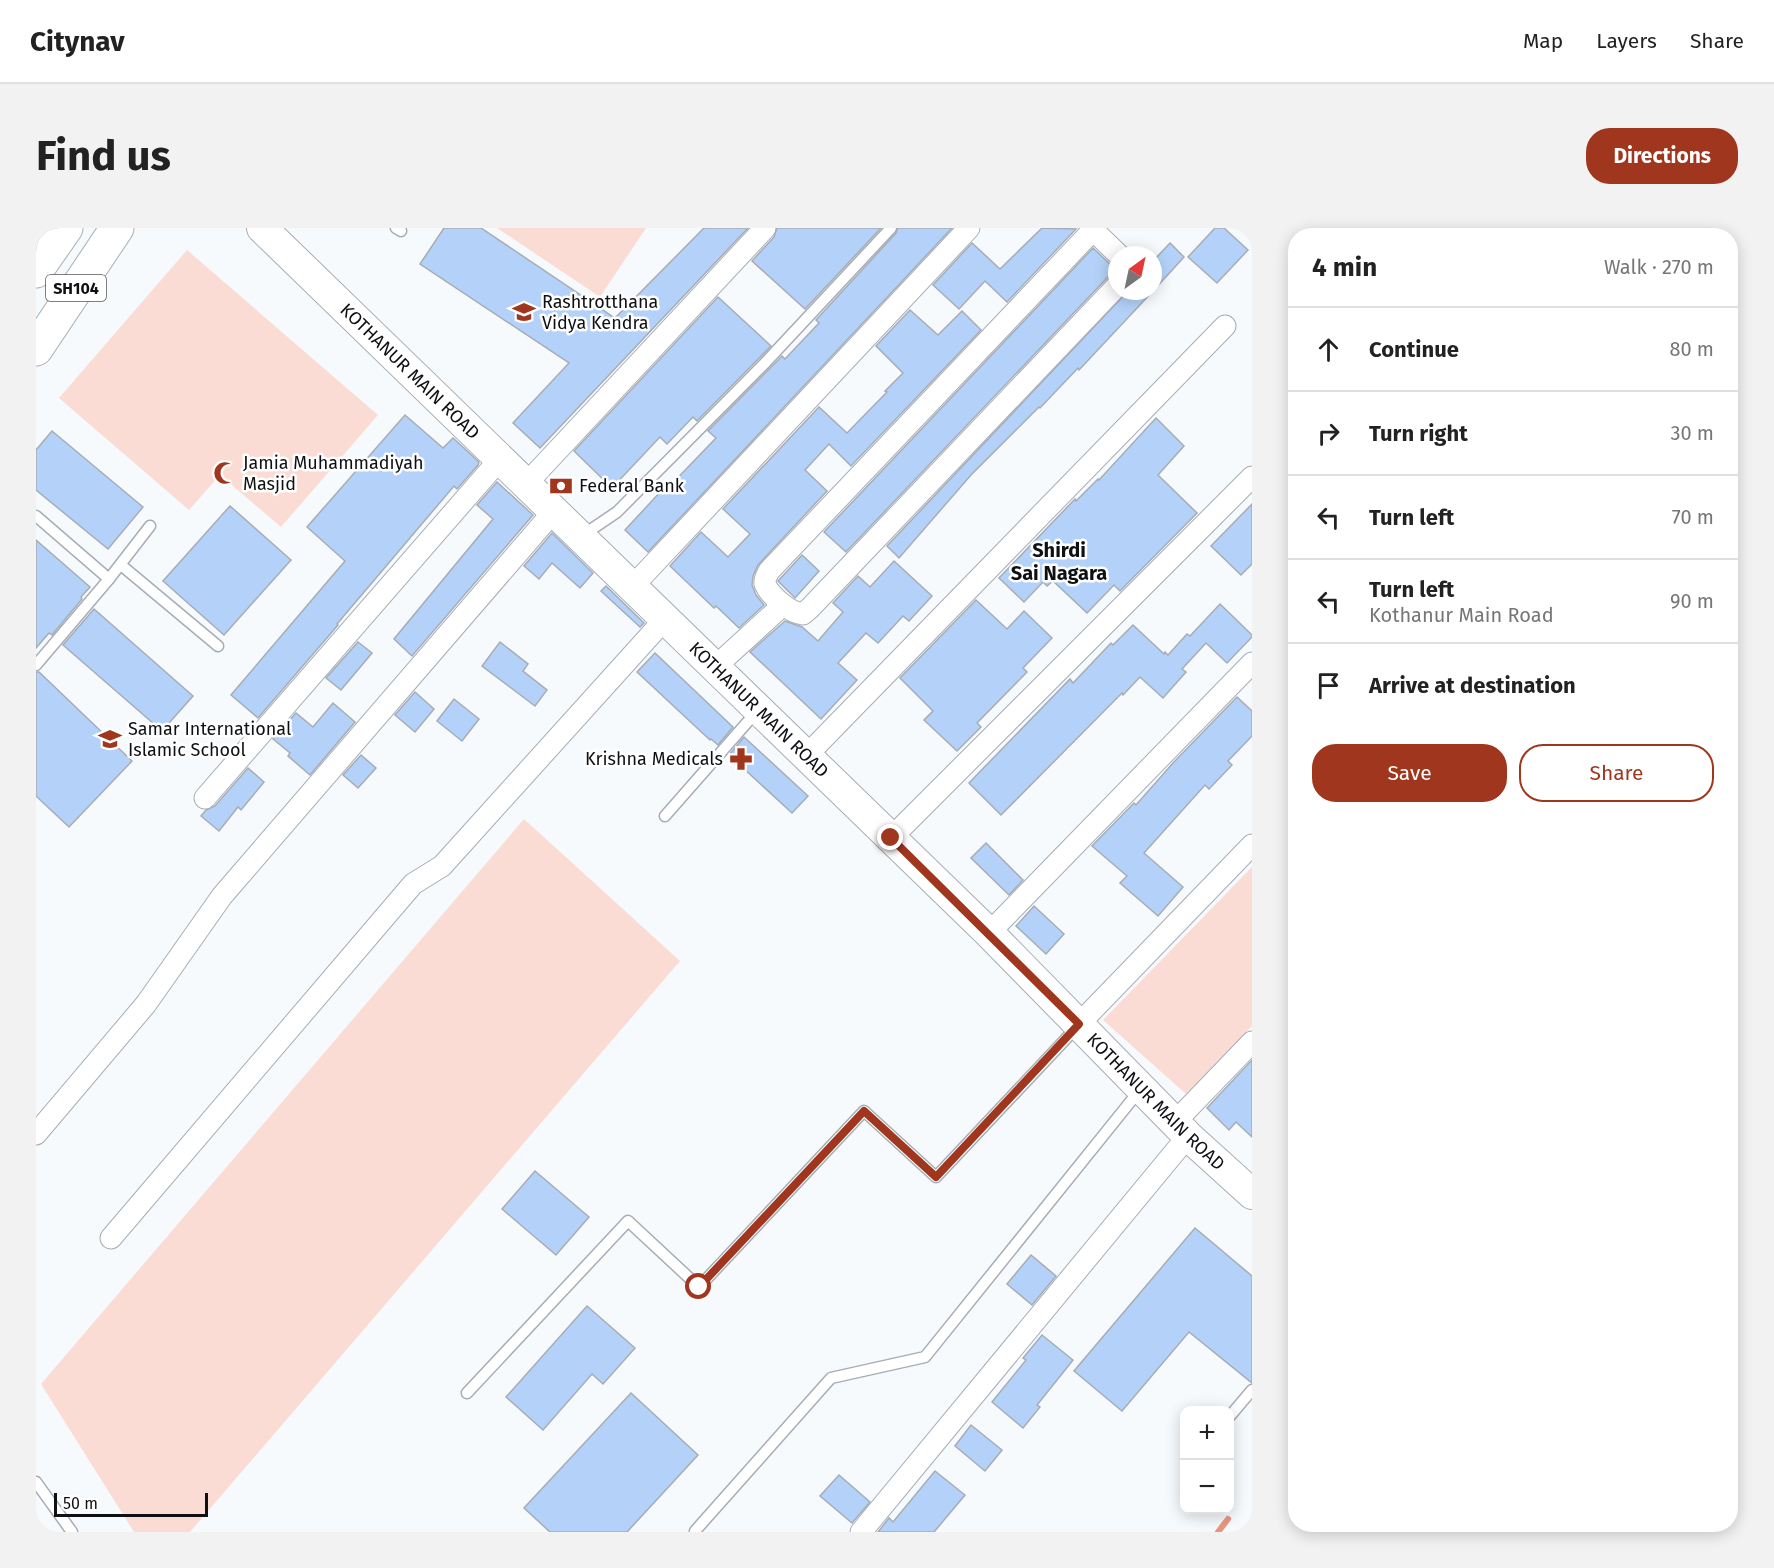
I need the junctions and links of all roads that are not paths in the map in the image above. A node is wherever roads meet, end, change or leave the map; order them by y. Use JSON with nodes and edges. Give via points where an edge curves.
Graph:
{"nodes":[{"id":1,"x":43,"y":228,"type":"edge"},
{"id":2,"x":66,"y":228,"type":"edge"},
{"id":3,"x":94,"y":228,"type":"edge"},
{"id":4,"x":117,"y":228,"type":"edge"},
{"id":5,"x":262,"y":228,"type":"edge"},
{"id":6,"x":765,"y":228,"type":"edge"},
{"id":7,"x":891,"y":228,"type":"edge"},
{"id":8,"x":969,"y":228,"type":"edge"},
{"id":9,"x":36,"y":238,"type":"edge"},
{"id":10,"x":1110,"y":246,"type":"edge"},
{"id":11,"x":36,"y":271,"type":"edge"},
{"id":12,"x":1108,"y":295,"type":"edge"},
{"id":13,"x":36,"y":313,"type":"edge"},
{"id":14,"x":1225,"y":326,"type":"dead end"},
{"id":15,"x":36,"y":349,"type":"edge"},
{"id":16,"x":500,"y":459,"type":"junction"},
{"id":17,"x":1252,"y":477,"type":"edge"},
{"id":18,"x":526,"y":484,"type":"junction"},
{"id":19,"x":554,"y":511,"type":"junction"},
{"id":20,"x":36,"y":516,"type":"edge"},
{"id":21,"x":150,"y":526,"type":"dead end"},
{"id":22,"x":580,"y":537,"type":"junction"},
{"id":23,"x":121,"y":565,"type":"junction"},
{"id":24,"x":109,"y":579,"type":"junction"},
{"id":25,"x":632,"y":587,"type":"junction"},
{"id":26,"x":783,"y":605,"type":"junction"},
{"id":27,"x":665,"y":619,"type":"junction"},
{"id":28,"x":218,"y":646,"type":"dead end"},
{"id":29,"x":1252,"y":663,"type":"edge"},
{"id":30,"x":36,"y":665,"type":"edge"},
{"id":31,"x":715,"y":667,"type":"junction"},
{"id":32,"x":759,"y":710,"type":"junction"},
{"id":33,"x":806,"y":756,"type":"junction"},
{"id":34,"x":205,"y":798,"type":"dead end"},
{"id":35,"x":664,"y":816,"type":"dead end"},
{"id":36,"x":891,"y":838,"type":"junction"},
{"id":37,"x":1252,"y":845,"type":"edge"},
{"id":38,"x":989,"y":933,"type":"junction"},
{"id":39,"x":1079,"y":1024,"type":"junction"},
{"id":40,"x":1252,"y":1042,"type":"edge"},
{"id":41,"x":1142,"y":1088,"type":"junction"},
{"id":42,"x":1181,"y":1129,"type":"junction"},
{"id":43,"x":36,"y":1134,"type":"edge"},
{"id":44,"x":1251,"y":1190,"type":"edge"},
{"id":45,"x":111,"y":1238,"type":"dead end"},
{"id":46,"x":1252,"y":1390,"type":"edge"},
{"id":47,"x":467,"y":1393,"type":"dead end"},
{"id":48,"x":1234,"y":1411,"type":"edge"},
{"id":49,"x":36,"y":1482,"type":"edge"},
{"id":50,"x":695,"y":1531,"type":"edge"},
{"id":51,"x":72,"y":1532,"type":"edge"},
{"id":52,"x":861,"y":1532,"type":"edge"}],
"edges":[{"from":1,"to":9,"type":"main road"},
{"from":2,"to":11,"type":"main road","number":"SH104"},
{"from":3,"to":13,"type":"main road","number":"SH104"},
{"from":4,"to":15,"type":"main road","number":"SH104"},
{"from":5,"to":16,"type":"main road","name":"KOTHANUR MAIN ROAD"},
{"from":6,"to":18,"type":"street"},
{"from":7,"to":22,"type":"lane","via":[[764,364],[617,512]]},
{"from":8,"to":25,"type":"street"},
{"from":10,"to":26,"type":"street","via":[[1093,230],[769,571],[765,584]]},
{"from":12,"to":26,"type":"street","via":[[810,608],[796,614]]},
{"from":14,"to":33,"type":"street"},
{"from":16,"to":18,"type":"main road","name":"KOTHANUR MAIN ROAD"},
{"from":16,"to":34,"type":"street"},
{"from":17,"to":36,"type":"street"},
{"from":18,"to":19,"type":"main road","name":"KOTHANUR MAIN ROAD"},
{"from":19,"to":22,"type":"main road","name":"KOTHANUR MAIN ROAD"},
{"from":19,"to":43,"type":"street","via":[[222,896],[147,1004]]},
{"from":20,"to":24,"type":"lane"},
{"from":21,"to":23,"type":"lane"},
{"from":22,"to":25,"type":"main road","name":"KOTHANUR MAIN ROAD"},
{"from":23,"to":24,"type":"lane"},
{"from":23,"to":28,"type":"lane"},
{"from":24,"to":30,"type":"lane"},
{"from":25,"to":27,"type":"main road","name":"KOTHANUR MAIN ROAD"},
{"from":26,"to":31,"type":"street"},
{"from":27,"to":31,"type":"main road","name":"KOTHANUR MAIN ROAD"},
{"from":27,"to":45,"type":"street","via":[[442,866],[413,884]]},
{"from":29,"to":38,"type":"street"},
{"from":31,"to":32,"type":"main road","name":"KOTHANUR MAIN ROAD"},
{"from":32,"to":33,"type":"main road","name":"KOTHANUR MAIN ROAD"},
{"from":32,"to":35,"type":"lane"},
{"from":33,"to":36,"type":"main road","name":"KOTHANUR MAIN ROAD"},
{"from":36,"to":38,"type":"main road","name":"KOTHANUR MAIN ROAD"},
{"from":37,"to":39,"type":"street"},
{"from":38,"to":39,"type":"main road","name":"KOTHANUR MAIN ROAD"},
{"from":39,"to":41,"type":"main road","name":"KOTHANUR MAIN ROAD"},
{"from":39,"to":47,"type":"lane","via":[[936,1177],[864,1111],[699,1287],[628,1221]]},
{"from":40,"to":42,"type":"street"},
{"from":41,"to":42,"type":"main road","name":"KOTHANUR MAIN ROAD"},
{"from":41,"to":50,"type":"lane","via":[[925,1357],[831,1378]]},
{"from":42,"to":44,"type":"main road","name":"KOTHANUR MAIN ROAD"},
{"from":42,"to":52,"type":"street"},
{"from":46,"to":48,"type":"lane"},
{"from":49,"to":51,"type":"lane"}]}
